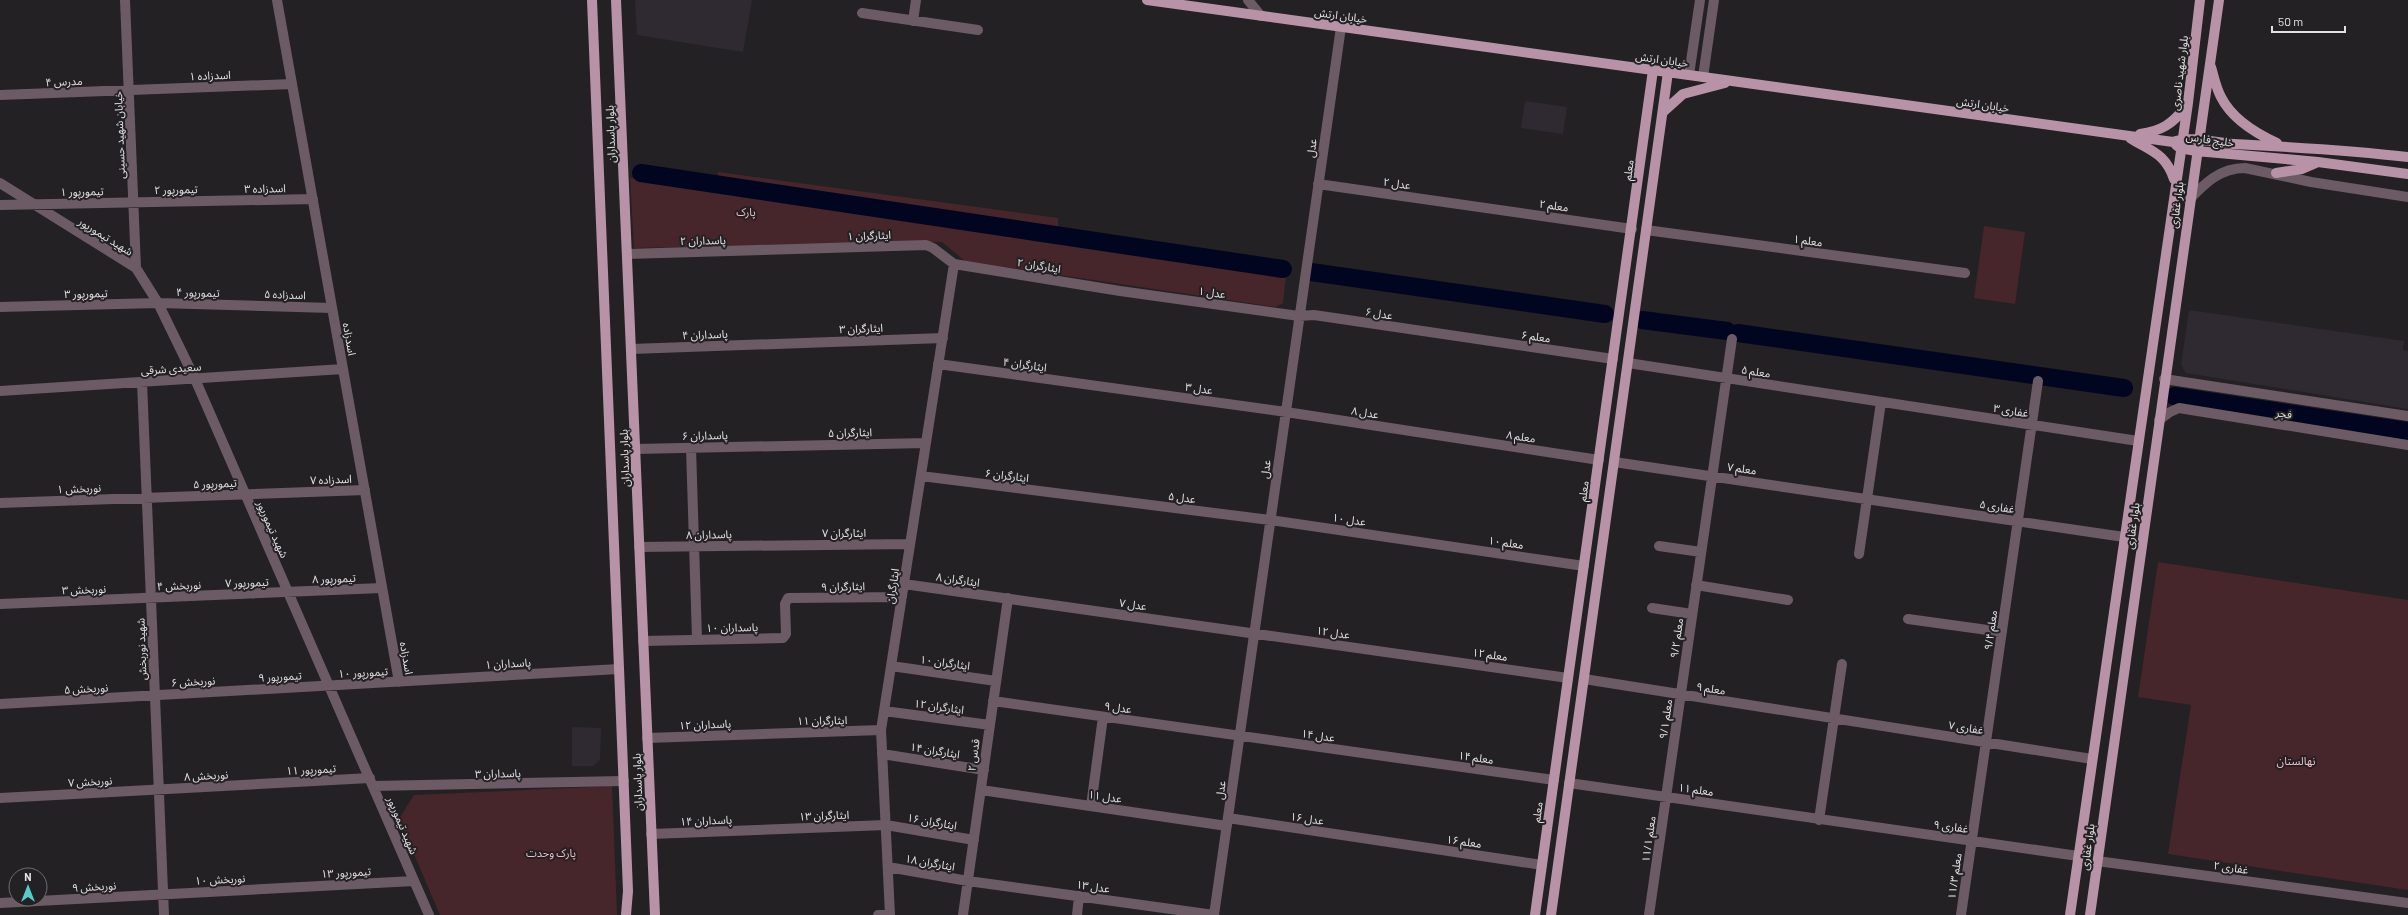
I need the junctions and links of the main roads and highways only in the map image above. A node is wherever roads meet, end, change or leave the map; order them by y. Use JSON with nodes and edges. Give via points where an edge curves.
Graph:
{"nodes":[{"id":1,"x":592,"y":0,"type":"edge"},
{"id":2,"x":616,"y":0,"type":"edge"},
{"id":3,"x":1147,"y":0,"type":"edge"},
{"id":4,"x":2200,"y":0,"type":"edge"},
{"id":5,"x":2219,"y":0,"type":"edge"},
{"id":6,"x":2210,"y":64,"type":"junction"},
{"id":7,"x":1653,"y":70,"type":"junction"},
{"id":8,"x":1668,"y":72,"type":"junction"},
{"id":9,"x":1736,"y":82,"type":"junction"},
{"id":10,"x":2188,"y":103,"type":"junction"},
{"id":11,"x":1663,"y":112,"type":"junction"},
{"id":12,"x":2126,"y":136,"type":"junction"},
{"id":13,"x":2178,"y":143,"type":"junction"},
{"id":14,"x":2281,"y":145,"type":"junction"},
{"id":15,"x":2197,"y":146,"type":"junction"},
{"id":16,"x":2408,"y":157,"type":"edge"},
{"id":17,"x":2318,"y":162,"type":"junction"},
{"id":18,"x":2276,"y":174,"type":"road end"},
{"id":19,"x":2408,"y":174,"type":"edge"},
{"id":20,"x":2175,"y":181,"type":"junction"},
{"id":21,"x":626,"y":915,"type":"edge"},
{"id":22,"x":655,"y":915,"type":"edge"},
{"id":23,"x":1535,"y":915,"type":"edge"},
{"id":24,"x":1551,"y":915,"type":"edge"},
{"id":25,"x":2070,"y":915,"type":"edge"},
{"id":26,"x":2090,"y":915,"type":"edge"}],
"edges":[{"from":1,"to":21,"type":"main road","name":"بلوار پاسداران","via":[[624,781],[628,891]]},
{"from":2,"to":22,"type":"main road","name":"بلوار پاسداران"},
{"from":3,"to":7,"type":"main road","name":"خیابان ارتش"},
{"from":4,"to":10,"type":"main road","name":"بلوار شهید ناصری"},
{"from":5,"to":6,"type":"main road"},
{"from":6,"to":14,"type":"main road","via":[[2221,97],[2240,121],[2256,134]]},
{"from":6,"to":15,"type":"main road"},
{"from":7,"to":8,"type":"main road","name":"خیابان ارتش"},
{"from":7,"to":23,"type":"main road","name":"معلم"},
{"from":8,"to":9,"type":"main road","name":"خیابان ارتش"},
{"from":8,"to":11,"type":"main road"},
{"from":9,"to":11,"type":"main road","via":[[1698,88],[1683,94]]},
{"from":9,"to":12,"type":"main road","name":"خیابان ارتش"},
{"from":10,"to":12,"type":"main road","via":[[2170,125],[2156,132]]},
{"from":10,"to":13,"type":"main road","name":"بلوار شهید ناصری"},
{"from":11,"to":24,"type":"main road"},
{"from":12,"to":13,"type":"main road","name":"خیابان ارتش"},
{"from":12,"to":20,"type":"main road","via":[[2161,155],[2169,165]]},
{"from":13,"to":15,"type":"main road","name":"خلیج فارس"},
{"from":13,"to":20,"type":"main road","name":"بلوار غفاری"},
{"from":14,"to":15,"type":"main road","name":"خلیج فارس"},
{"from":14,"to":16,"type":"main road","name":"خلیج فارس","via":[[2339,148]]},
{"from":15,"to":17,"type":"main road","name":"خلیج فارس"},
{"from":15,"to":26,"type":"main road","name":"بلوار غفاری"},
{"from":17,"to":18,"type":"main road","via":[[2302,169]]},
{"from":17,"to":19,"type":"main road","name":"خلیج فارس"},
{"from":20,"to":25,"type":"main road","name":"بلوار غفاری"}]}
